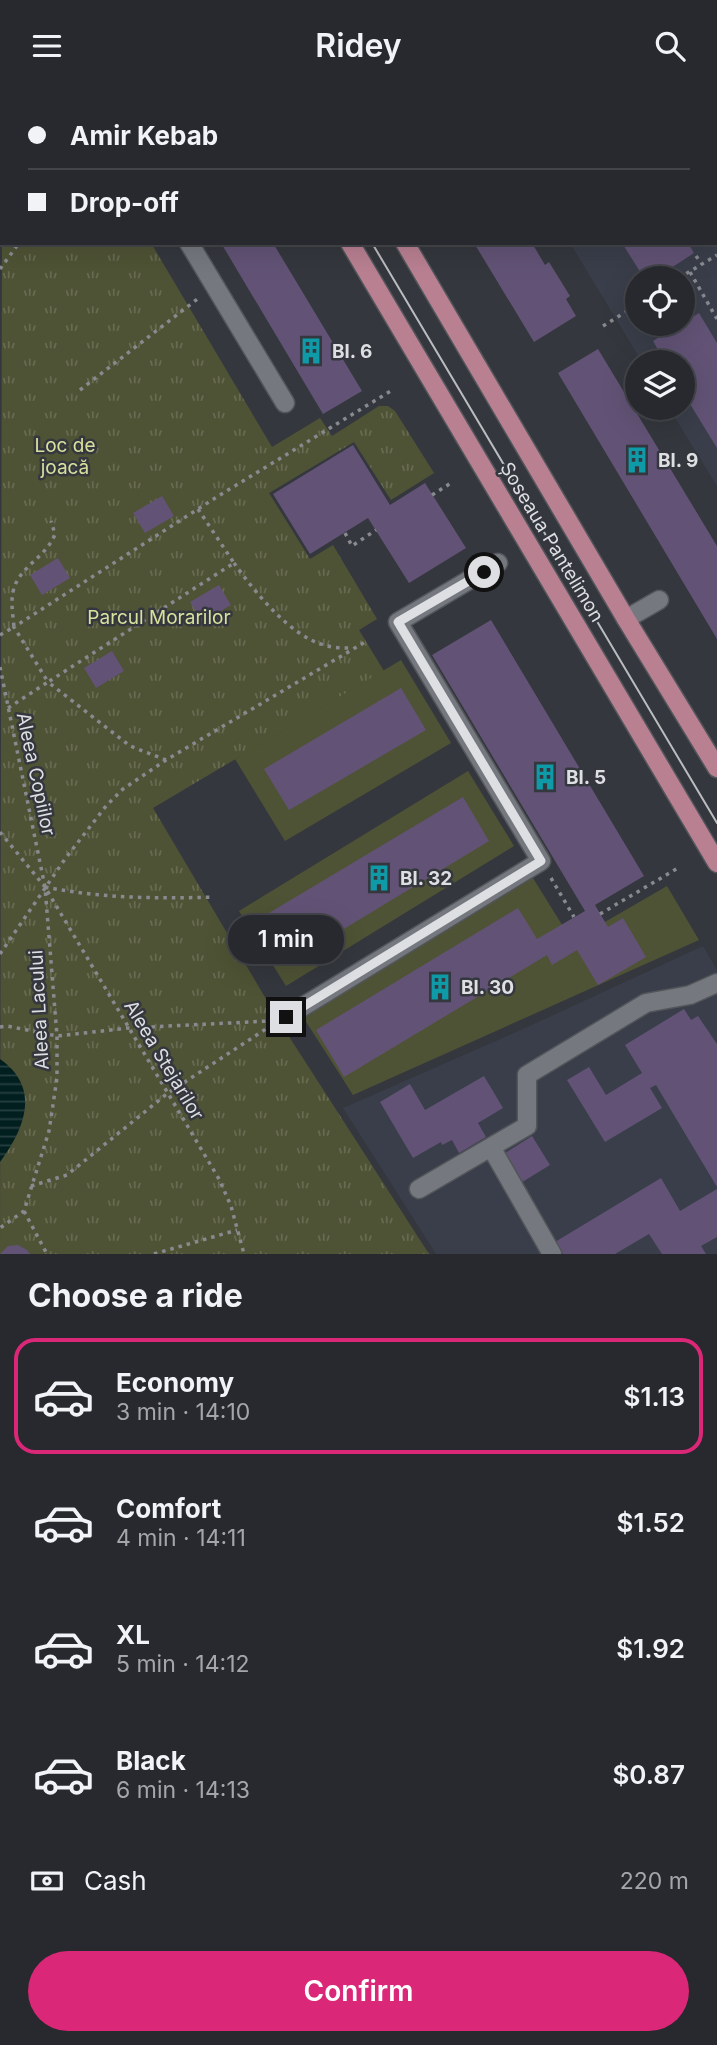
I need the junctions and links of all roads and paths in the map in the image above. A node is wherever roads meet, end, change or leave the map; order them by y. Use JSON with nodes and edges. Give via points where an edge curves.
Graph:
{"nodes":[{"id":1,"x":18,"y":245,"type":"edge"},
{"id":2,"x":190,"y":245,"type":"edge"},
{"id":3,"x":351,"y":245,"type":"edge"},
{"id":4,"x":406,"y":245,"type":"edge"},
{"id":5,"x":717,"y":255,"type":"edge"},
{"id":6,"x":696,"y":256,"type":"dead end"},
{"id":7,"x":702,"y":264,"type":"junction"},
{"id":8,"x":0,"y":269,"type":"edge"},
{"id":9,"x":695,"y":269,"type":"edge"},
{"id":10,"x":695,"y":281,"type":"edge"},
{"id":11,"x":215,"y":285,"type":"junction"},
{"id":12,"x":625,"y":312,"type":"edge"},
{"id":13,"x":717,"y":319,"type":"edge"},
{"id":14,"x":603,"y":325,"type":"dead end"},
{"id":15,"x":394,"y":389,"type":"dead end"},
{"id":16,"x":80,"y":390,"type":"dead end"},
{"id":17,"x":285,"y":403,"type":"dead end"},
{"id":18,"x":451,"y":483,"type":"dead end"},
{"id":19,"x":432,"y":495,"type":"dead end"},
{"id":20,"x":198,"y":509,"type":"junction"},
{"id":21,"x":51,"y":521,"type":"dead end"},
{"id":22,"x":376,"y":530,"type":"dead end"},
{"id":23,"x":345,"y":533,"type":"dead end"},
{"id":24,"x":234,"y":563,"type":"junction"},
{"id":25,"x":498,"y":563,"type":"dead end"},
{"id":26,"x":659,"y":600,"type":"dead end"},
{"id":27,"x":626,"y":619,"type":"junction"},
{"id":28,"x":14,"y":627,"type":"junction"},
{"id":29,"x":0,"y":635,"type":"edge"},
{"id":30,"x":365,"y":642,"type":"dead end"},
{"id":31,"x":354,"y":648,"type":"junction"},
{"id":32,"x":0,"y":667,"type":"edge"},
{"id":33,"x":48,"y":682,"type":"junction"},
{"id":34,"x":8,"y":708,"type":"junction"},
{"id":35,"x":166,"y":760,"type":"junction"},
{"id":36,"x":717,"y":768,"type":"edge"},
{"id":37,"x":0,"y":832,"type":"edge"},
{"id":38,"x":541,"y":861,"type":"junction"},
{"id":39,"x":717,"y":863,"type":"edge"},
{"id":40,"x":678,"y":868,"type":"dead end"},
{"id":41,"x":45,"y":887,"type":"junction"},
{"id":42,"x":213,"y":897,"type":"dead end"},
{"id":43,"x":600,"y":914,"type":"dead end"},
{"id":44,"x":574,"y":917,"type":"dead end"},
{"id":45,"x":0,"y":954,"type":"edge"},
{"id":46,"x":714,"y":991,"type":"edge"},
{"id":47,"x":286,"y":1017,"type":"dead end"},
{"id":48,"x":0,"y":1027,"type":"edge"},
{"id":49,"x":130,"y":1028,"type":"junction"},
{"id":50,"x":57,"y":1036,"type":"junction"},
{"id":51,"x":168,"y":1093,"type":"junction"},
{"id":52,"x":491,"y":1147,"type":"junction"},
{"id":53,"x":31,"y":1186,"type":"junction"},
{"id":54,"x":419,"y":1189,"type":"dead end"},
{"id":55,"x":24,"y":1211,"type":"junction"},
{"id":56,"x":0,"y":1228,"type":"edge"},
{"id":57,"x":237,"y":1230,"type":"junction"},
{"id":58,"x":47,"y":1254,"type":"edge"},
{"id":59,"x":154,"y":1254,"type":"edge"},
{"id":60,"x":244,"y":1254,"type":"edge"},
{"id":61,"x":552,"y":1254,"type":"edge"}],
"edges":[{"from":1,"to":8,"type":"path"},
{"from":2,"to":11,"type":"lane"},
{"from":3,"to":39,"type":"main road","name":"Șoseaua Pantelimon"},
{"from":4,"to":27,"type":"main road","name":"Șoseaua Pantelimon"},
{"from":5,"to":7,"type":"path"},
{"from":6,"to":7,"type":"path"},
{"from":7,"to":9,"type":"path"},
{"from":10,"to":13,"type":"path"},
{"from":11,"to":16,"type":"path"},
{"from":11,"to":17,"type":"lane"},
{"from":12,"to":14,"type":"path"},
{"from":15,"to":20,"type":"path"},
{"from":18,"to":19,"type":"path"},
{"from":20,"to":24,"type":"path"},
{"from":20,"to":28,"type":"path"},
{"from":21,"to":28,"type":"path","via":[[55,534],[51,546],[14,586]]},
{"from":22,"to":23,"type":"path","via":[[352,546]]},
{"from":24,"to":31,"type":"path","via":[[279,618],[321,645]]},
{"from":24,"to":33,"type":"path"},
{"from":25,"to":38,"type":"lane","via":[[398,622]]},
{"from":26,"to":27,"type":"lane"},
{"from":27,"to":36,"type":"main road","name":"Șoseaua Pantelimon"},
{"from":28,"to":29,"type":"path"},
{"from":28,"to":33,"type":"path"},
{"from":30,"to":31,"type":"path"},
{"from":31,"to":35,"type":"path"},
{"from":32,"to":34,"type":"path","name":"Aleea Copiilor"},
{"from":33,"to":34,"type":"path"},
{"from":33,"to":35,"type":"path","via":[[130,746]]},
{"from":34,"to":41,"type":"path","name":"Aleea Copiilor"},
{"from":35,"to":41,"type":"path","via":[[106,806]]},
{"from":37,"to":41,"type":"path"},
{"from":38,"to":44,"type":"path"},
{"from":38,"to":47,"type":"lane"},
{"from":40,"to":43,"type":"path"},
{"from":41,"to":42,"type":"path","via":[[128,897]]},
{"from":41,"to":45,"type":"path"},
{"from":41,"to":49,"type":"path","name":"Aleea Stejarilor"},
{"from":41,"to":50,"type":"path","name":"Aleea Lacului"},
{"from":46,"to":52,"type":"lane","via":[[646,1003],[527,1075],[527,1126]]},
{"from":48,"to":50,"type":"path"},
{"from":49,"to":50,"type":"path"},
{"from":49,"to":51,"type":"path","name":"Aleea Stejarilor"},
{"from":49,"to":51,"type":"path","via":[[279,1021]]},
{"from":50,"to":53,"type":"path","name":"Aleea Lacului","via":[[57,1078],[49,1131]]},
{"from":51,"to":53,"type":"path","via":[[67,1175]]},
{"from":51,"to":57,"type":"path","name":"Aleea Stejarilor","via":[[226,1192]]},
{"from":52,"to":54,"type":"lane"},
{"from":52,"to":61,"type":"lane"},
{"from":53,"to":55,"type":"path","name":"Aleea Lacului"},
{"from":55,"to":56,"type":"path"},
{"from":55,"to":58,"type":"path"},
{"from":57,"to":59,"type":"path"},
{"from":57,"to":60,"type":"path","name":"Aleea Stejarilor"}]}
